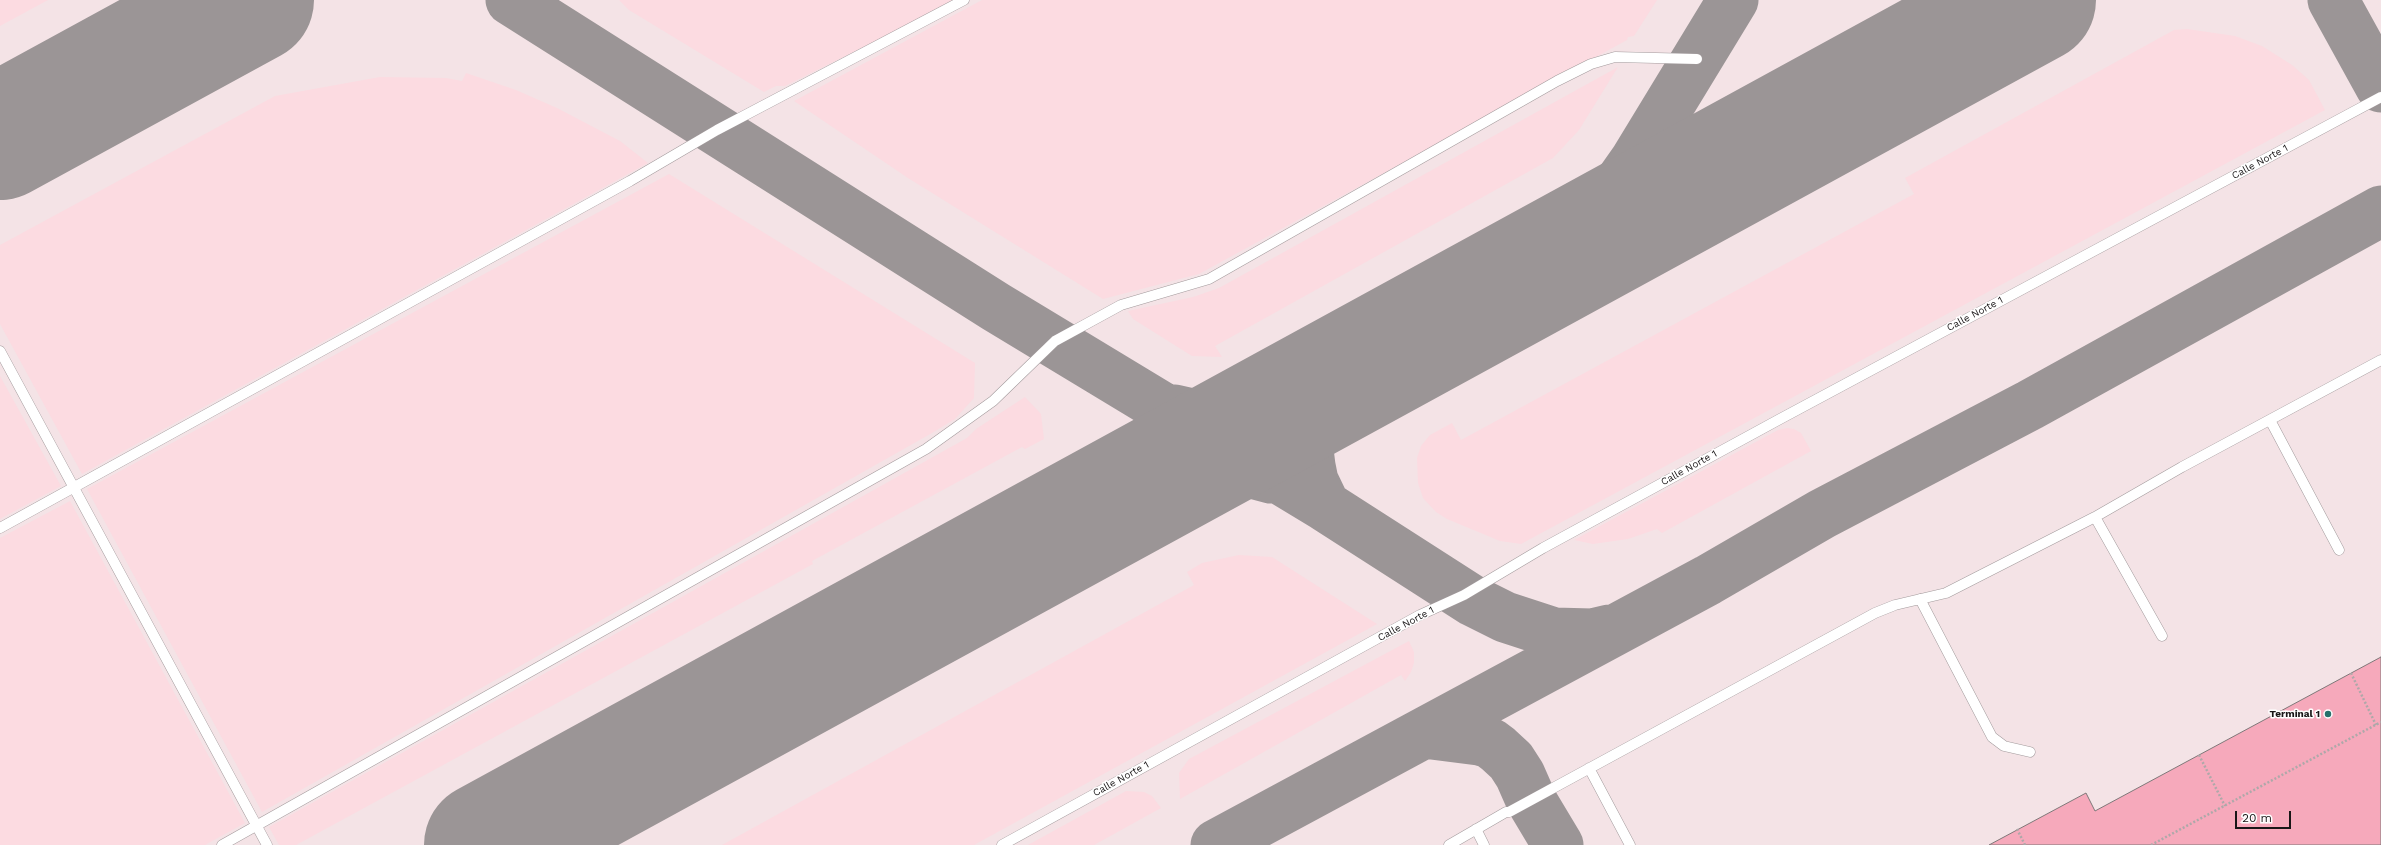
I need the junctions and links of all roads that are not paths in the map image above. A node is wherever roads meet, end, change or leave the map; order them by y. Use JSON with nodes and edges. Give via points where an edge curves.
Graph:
{"nodes":[{"id":1,"x":964,"y":0,"type":"edge"},
{"id":2,"x":1697,"y":59,"type":"dead end"},
{"id":3,"x":2381,"y":97,"type":"edge"},
{"id":4,"x":0,"y":351,"type":"edge"},
{"id":5,"x":2381,"y":360,"type":"edge"},
{"id":6,"x":2270,"y":420,"type":"junction"},
{"id":7,"x":75,"y":487,"type":"junction"},
{"id":8,"x":2096,"y":517,"type":"junction"},
{"id":9,"x":0,"y":528,"type":"edge"},
{"id":10,"x":2339,"y":550,"type":"dead end"},
{"id":11,"x":1920,"y":599,"type":"junction"},
{"id":12,"x":2162,"y":636,"type":"dead end"},
{"id":13,"x":2030,"y":752,"type":"dead end"},
{"id":14,"x":1589,"y":768,"type":"junction"},
{"id":15,"x":256,"y":826,"type":"junction"},
{"id":16,"x":1476,"y":829,"type":"junction"},
{"id":17,"x":222,"y":845,"type":"edge"},
{"id":18,"x":267,"y":845,"type":"edge"},
{"id":19,"x":1002,"y":845,"type":"edge"},
{"id":20,"x":1449,"y":845,"type":"edge"},
{"id":21,"x":1484,"y":845,"type":"edge"},
{"id":22,"x":1630,"y":845,"type":"edge"}],
"edges":[{"from":1,"to":7,"type":"lane","via":[[730,122],[616,189]]},
{"from":2,"to":15,"type":"lane","via":[[1615,57],[1591,64],[1209,280],[1122,305],[1055,341],[993,401],[926,449]]},
{"from":3,"to":19,"type":"lane","name":"Calle Norte 1","via":[[1780,418],[1543,548],[1464,595],[1420,615]]},
{"from":4,"to":7,"type":"lane"},
{"from":5,"to":6,"type":"lane"},
{"from":6,"to":8,"type":"lane"},
{"from":6,"to":10,"type":"lane"},
{"from":7,"to":9,"type":"lane"},
{"from":7,"to":15,"type":"lane"},
{"from":8,"to":11,"type":"lane","via":[[1946,593]]},
{"from":8,"to":12,"type":"lane"},
{"from":11,"to":13,"type":"lane","via":[[1992,736],[2004,746]]},
{"from":11,"to":14,"type":"lane","via":[[1875,613]]},
{"from":14,"to":16,"type":"lane"},
{"from":14,"to":22,"type":"lane"},
{"from":15,"to":17,"type":"lane"},
{"from":15,"to":18,"type":"lane"},
{"from":16,"to":20,"type":"lane"},
{"from":16,"to":21,"type":"lane"}]}
